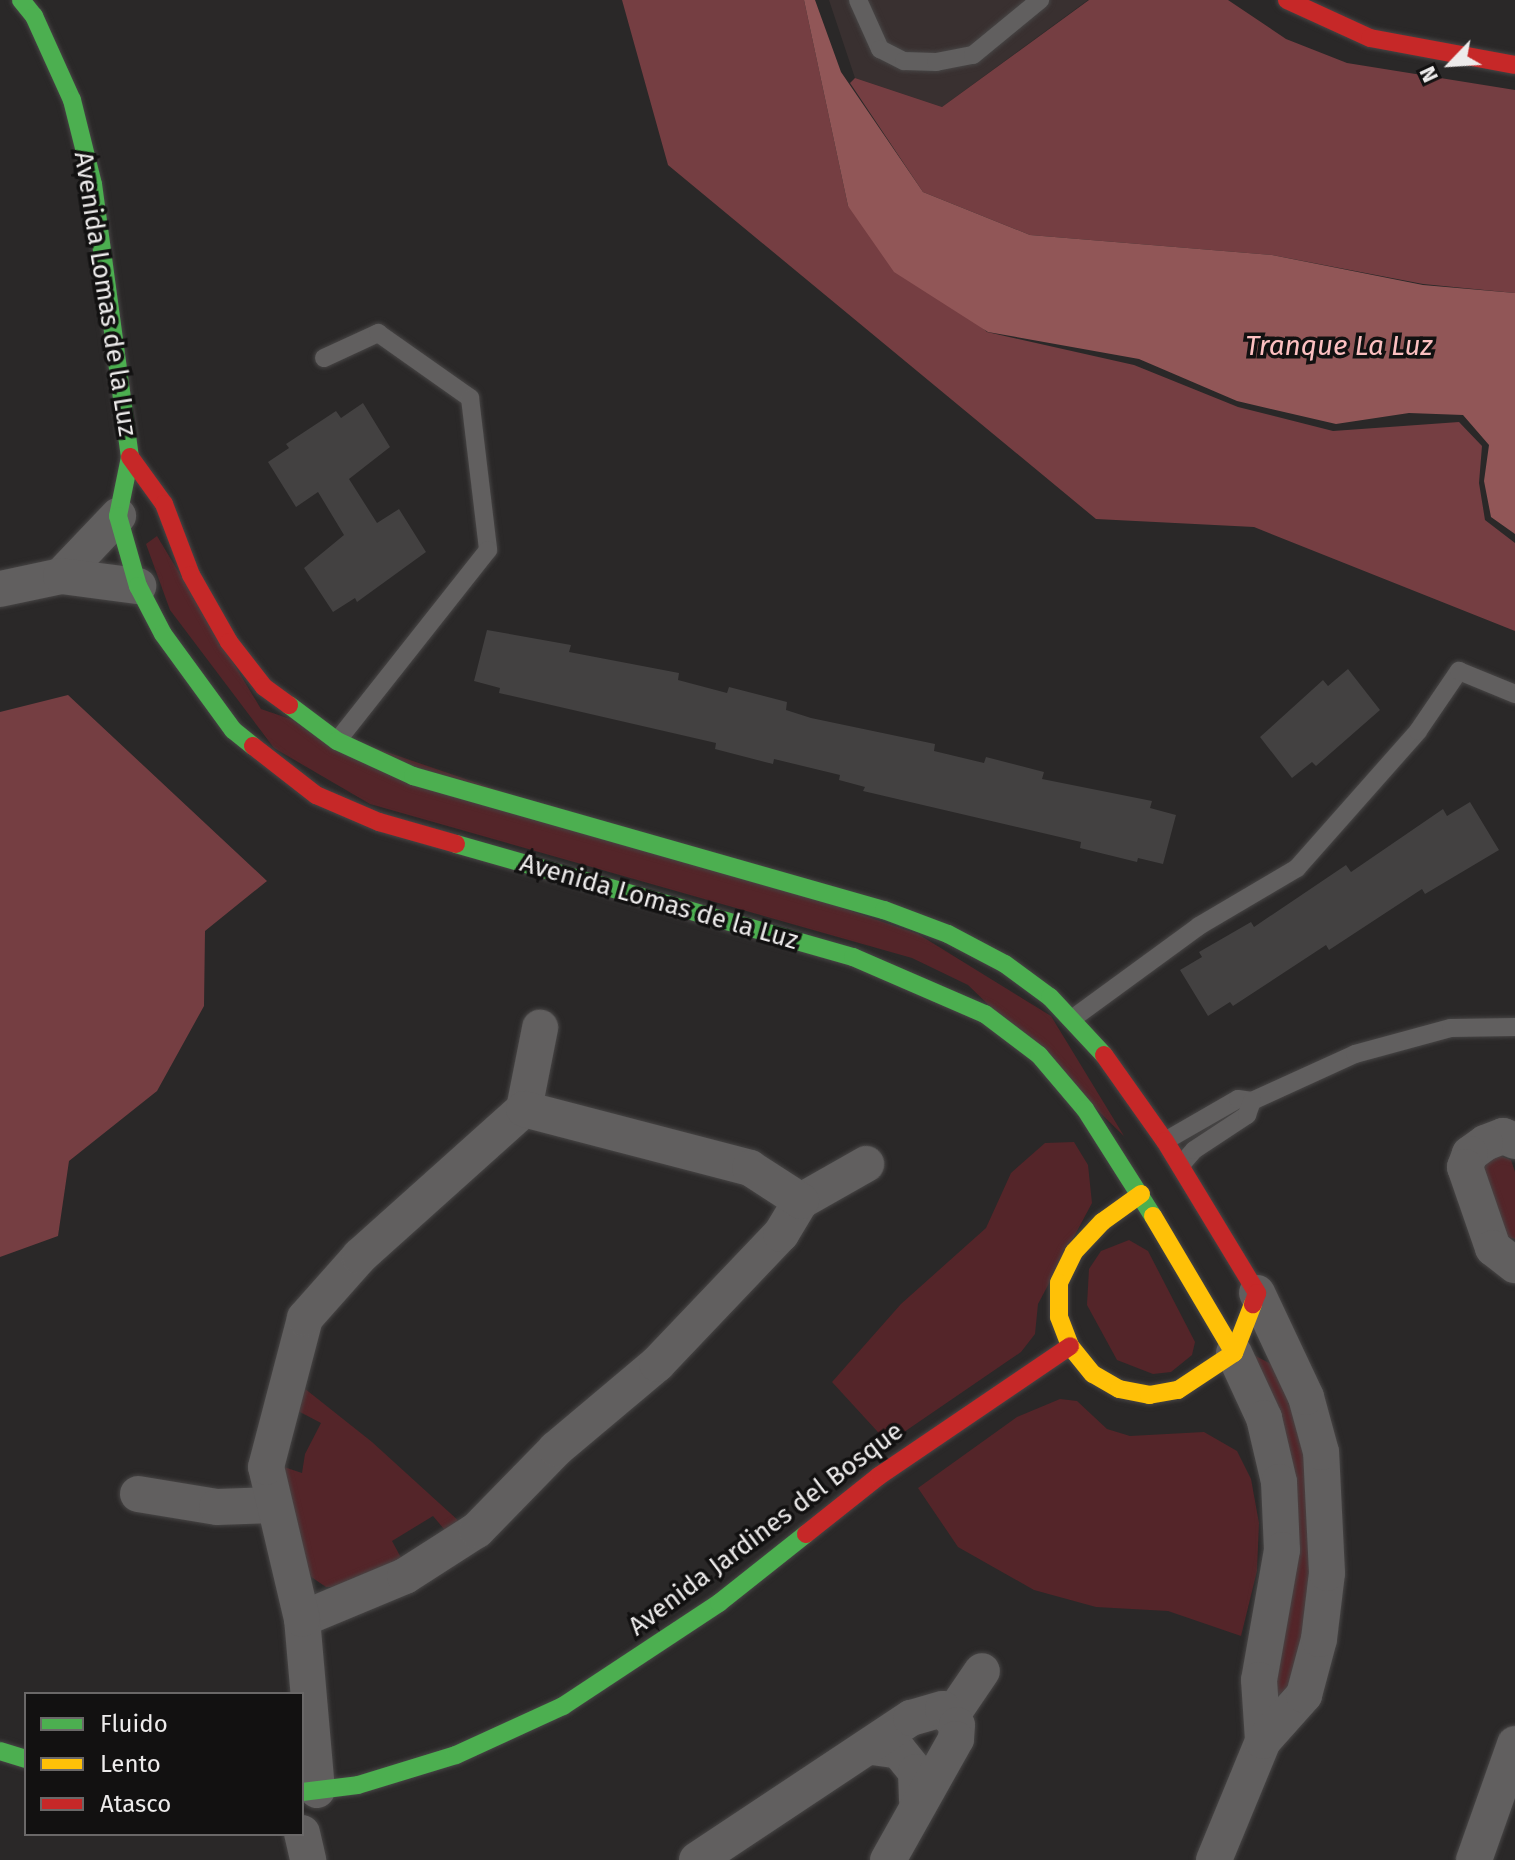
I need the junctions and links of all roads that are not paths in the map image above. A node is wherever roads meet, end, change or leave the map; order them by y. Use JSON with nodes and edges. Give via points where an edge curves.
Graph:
{"nodes":[{"id":1,"x":21,"y":0,"type":"edge"},
{"id":2,"x":858,"y":0,"type":"edge"},
{"id":3,"x":1040,"y":0,"type":"edge"},
{"id":4,"x":1287,"y":0,"type":"edge"},
{"id":5,"x":1515,"y":65,"type":"edge"},
{"id":6,"x":324,"y":358,"type":"dead end"},
{"id":7,"x":130,"y":457,"type":"junction"},
{"id":8,"x":118,"y":516,"type":"junction"},
{"id":9,"x":61,"y":576,"type":"junction"},
{"id":10,"x":138,"y":586,"type":"junction"},
{"id":11,"x":0,"y":589,"type":"edge"},
{"id":12,"x":1515,"y":694,"type":"edge"},
{"id":13,"x":337,"y":741,"type":"junction"},
{"id":14,"x":1072,"y":1019,"type":"junction"},
{"id":15,"x":1515,"y":1027,"type":"edge"},
{"id":16,"x":540,"y":1028,"type":"dead end"},
{"id":17,"x":1252,"y":1101,"type":"junction"},
{"id":18,"x":524,"y":1109,"type":"junction"},
{"id":19,"x":1165,"y":1141,"type":"junction"},
{"id":20,"x":1515,"y":1141,"type":"edge"},
{"id":21,"x":866,"y":1164,"type":"dead end"},
{"id":22,"x":1181,"y":1165,"type":"junction"},
{"id":23,"x":1141,"y":1194,"type":"junction"},
{"id":24,"x":801,"y":1201,"type":"junction"},
{"id":25,"x":1515,"y":1265,"type":"edge"},
{"id":26,"x":1257,"y":1293,"type":"junction"},
{"id":27,"x":1070,"y":1346,"type":"junction"},
{"id":28,"x":1234,"y":1353,"type":"junction"},
{"id":29,"x":138,"y":1494,"type":"dead end"},
{"id":30,"x":273,"y":1505,"type":"junction"},
{"id":31,"x":302,"y":1619,"type":"junction"},
{"id":32,"x":982,"y":1671,"type":"dead end"},
{"id":33,"x":952,"y":1715,"type":"junction"},
{"id":34,"x":1263,"y":1741,"type":"junction"},
{"id":35,"x":1515,"y":1744,"type":"edge"},
{"id":36,"x":872,"y":1747,"type":"junction"},
{"id":37,"x":0,"y":1751,"type":"edge"},
{"id":38,"x":24,"y":1758,"type":"edge"},
{"id":39,"x":310,"y":1791,"type":"edge"},
{"id":40,"x":917,"y":1800,"type":"junction"},
{"id":41,"x":303,"y":1836,"type":"edge"},
{"id":42,"x":308,"y":1860,"type":"edge"},
{"id":43,"x":697,"y":1860,"type":"edge"},
{"id":44,"x":888,"y":1860,"type":"edge"},
{"id":45,"x":1214,"y":1860,"type":"edge"},
{"id":46,"x":1474,"y":1860,"type":"edge"}],
"edges":[{"from":1,"to":7,"type":"street","name":"Avenida Lomas de la Luz","via":[[41,12],[72,100],[93,184]]},
{"from":2,"to":3,"type":"lane","via":[[880,49],[904,61],[936,62],[973,55]]},
{"from":4,"to":5,"type":"street","via":[[1370,38]]},
{"from":6,"to":13,"type":"lane","via":[[378,333],[470,398],[488,550]]},
{"from":7,"to":8,"type":"street","name":"Avenida Lomas de la Luz"},
{"from":7,"to":13,"type":"street","name":"Avenida Lomas de la Luz","via":[[164,504],[191,575],[229,642],[264,687]]},
{"from":8,"to":9,"type":"street"},
{"from":8,"to":10,"type":"street","name":"Avenida Lomas de la Luz"},
{"from":9,"to":10,"type":"street"},
{"from":9,"to":11,"type":"street"},
{"from":10,"to":23,"type":"street","name":"Avenida Lomas de la Luz","via":[[215,710],[263,759],[316,795],[379,822],[853,957],[985,1014],[1039,1055],[1085,1109]]},
{"from":12,"to":14,"type":"lane","via":[[1459,671],[1418,731],[1297,868],[1199,926]]},
{"from":13,"to":14,"type":"street","name":"Avenida Lomas de la Luz","via":[[413,776],[884,910],[948,934],[1005,964]]},
{"from":14,"to":19,"type":"street","name":"Avenida Lomas de la Luz"},
{"from":15,"to":17,"type":"lane","via":[[1451,1028],[1355,1054]]},
{"from":16,"to":18,"type":"street"},
{"from":17,"to":19,"type":"lane","via":[[1238,1099]]},
{"from":17,"to":22,"type":"lane","via":[[1247,1115],[1194,1150]]},
{"from":18,"to":24,"type":"street","via":[[750,1168]]},
{"from":18,"to":30,"type":"street","via":[[360,1256],[305,1318],[266,1467]]},
{"from":19,"to":22,"type":"street","name":"Avenida Lomas de la Luz"},
{"from":20,"to":25,"type":"street","via":[[1503,1136],[1485,1143],[1470,1154],[1465,1167],[1493,1248]]},
{"from":21,"to":24,"type":"street"},
{"from":22,"to":26,"type":"street","name":"Avenida Lomas de la Luz"},
{"from":23,"to":27,"type":"street","via":[[1102,1222],[1074,1252],[1059,1283],[1059,1317]]},
{"from":23,"to":28,"type":"street","name":"Avenida Lomas de la Luz"},
{"from":24,"to":31,"type":"street","via":[[781,1234],[657,1364],[556,1449],[477,1530],[405,1576]]},
{"from":26,"to":28,"type":"street"},
{"from":26,"to":34,"type":"street","name":"Avenida Lomas de la Luz","via":[[1306,1397],[1321,1452],[1328,1530],[1319,1639],[1304,1695]]},
{"from":27,"to":28,"type":"street","via":[[1093,1374],[1119,1389],[1149,1395],[1178,1390]]},
{"from":27,"to":39,"type":"street","name":"Avenida Jardines del Bosque","via":[[879,1476],[719,1603],[563,1706],[456,1755],[358,1785]]},
{"from":28,"to":34,"type":"street","name":"Avenida Lomas de la Luz","via":[[1264,1418],[1279,1482],[1282,1550],[1259,1680]]},
{"from":29,"to":30,"type":"street","via":[[217,1507]]},
{"from":30,"to":31,"type":"street"},
{"from":31,"to":39,"type":"street"},
{"from":32,"to":33,"type":"street"},
{"from":33,"to":36,"type":"street","via":[[933,1708]]},
{"from":33,"to":40,"type":"street","via":[[956,1739]]},
{"from":34,"to":45,"type":"street","name":"Avenida Lomas de la Luz"},
{"from":35,"to":46,"type":"street"},
{"from":36,"to":40,"type":"street","via":[[899,1751],[916,1772]]},
{"from":36,"to":43,"type":"street"},
{"from":37,"to":38,"type":"street"},
{"from":40,"to":44,"type":"street"},
{"from":41,"to":42,"type":"street"}]}
